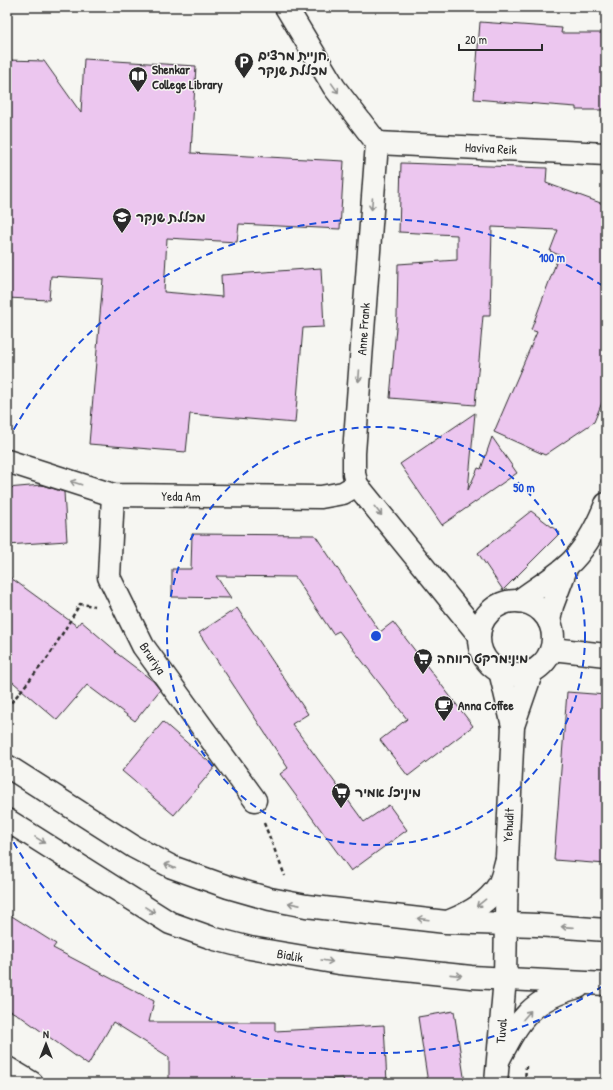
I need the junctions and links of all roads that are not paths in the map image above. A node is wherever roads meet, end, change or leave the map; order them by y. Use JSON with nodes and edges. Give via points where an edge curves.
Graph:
{"nodes":[{"id":1,"x":286,"y":7,"type":"edge"},
{"id":2,"x":377,"y":143,"type":"junction"},
{"id":3,"x":606,"y":154,"type":"edge"},
{"id":4,"x":7,"y":461,"type":"edge"},
{"id":5,"x":357,"y":485,"type":"junction"},
{"id":6,"x":113,"y":495,"type":"junction"},
{"id":7,"x":606,"y":504,"type":"edge"},
{"id":8,"x":567,"y":566,"type":"junction"},
{"id":9,"x":519,"y":601,"type":"junction"},
{"id":10,"x":549,"y":621,"type":"junction"},
{"id":11,"x":479,"y":635,"type":"junction"},
{"id":12,"x":552,"y":649,"type":"junction"},
{"id":13,"x":606,"y":655,"type":"edge"},
{"id":14,"x":500,"y":671,"type":"junction"},
{"id":15,"x":532,"y":671,"type":"junction"},
{"id":16,"x":514,"y":726,"type":"junction"},
{"id":17,"x":7,"y":766,"type":"edge"},
{"id":18,"x":255,"y":800,"type":"road end"},
{"id":19,"x":7,"y":820,"type":"edge"},
{"id":20,"x":507,"y":859,"type":"junction"},
{"id":21,"x":446,"y":922,"type":"junction"},
{"id":22,"x":505,"y":924,"type":"junction"},
{"id":23,"x":606,"y":930,"type":"edge"},
{"id":24,"x":505,"y":978,"type":"junction"},
{"id":25,"x":599,"y":984,"type":"edge"},
{"id":26,"x":499,"y":1059,"type":"junction"},
{"id":27,"x":7,"y":1068,"type":"edge"},
{"id":28,"x":32,"y":1083,"type":"edge"},
{"id":29,"x":496,"y":1083,"type":"edge"}],
"edges":[{"from":1,"to":2,"type":"street","one_way":true,"via":[[334,87]]},
{"from":2,"to":3,"type":"street","name":"Haviva Reik"},
{"from":2,"to":5,"type":"street","name":"Anne Frank","one_way":true,"via":[[354,453]]},
{"from":6,"to":4,"type":"street","name":"Yeda Am","one_way":true},
{"from":5,"to":6,"type":"street","name":"Yeda Am","via":[[343,493],[321,498]]},
{"from":5,"to":11,"type":"street","one_way":true},
{"from":6,"to":18,"type":"street","name":"Bruriya","via":[[109,577],[142,646]]},
{"from":7,"to":8,"type":"street","via":[[589,540]]},
{"from":8,"to":9,"type":"street"},
{"from":8,"to":10,"type":"street"},
{"from":9,"to":10,"type":"street","via":[[538,608]]},
{"from":9,"to":11,"type":"street","via":[[506,602],[494,608],[485,617]]},
{"from":10,"to":12,"type":"street","via":[[553,639]]},
{"from":11,"to":14,"type":"street","via":[[480,648],[486,659]]},
{"from":12,"to":13,"type":"street"},
{"from":12,"to":15,"type":"street","via":[[544,661]]},
{"from":14,"to":15,"type":"street","via":[[513,675]]},
{"from":14,"to":16,"type":"street","name":"Yehudit"},
{"from":15,"to":16,"type":"street","name":"Yehudit"},
{"from":16,"to":20,"type":"street","name":"Yehudit"},
{"from":21,"to":17,"type":"street","one_way":true,"via":[[306,906],[270,899],[172,868],[134,847]]},
{"from":19,"to":24,"type":"street","name":"Bialik","one_way":true,"via":[[170,922],[215,939],[250,948],[339,963],[471,977]]},
{"from":20,"to":21,"type":"street","one_way":true,"via":[[498,887],[469,912]]},
{"from":20,"to":22,"type":"street","name":"Yehudit"},
{"from":21,"to":22,"type":"street"},
{"from":23,"to":22,"type":"street","one_way":true},
{"from":22,"to":24,"type":"street","name":"Yehudit"},
{"from":24,"to":25,"type":"street","name":"Bialik"},
{"from":24,"to":26,"type":"street","name":"Tuval"},
{"from":26,"to":25,"type":"street","one_way":true,"via":[[512,1033],[528,1012],[542,1001],[565,990]]},
{"from":26,"to":29,"type":"street","name":"Tuval"},
{"from":27,"to":28,"type":"street"}]}
